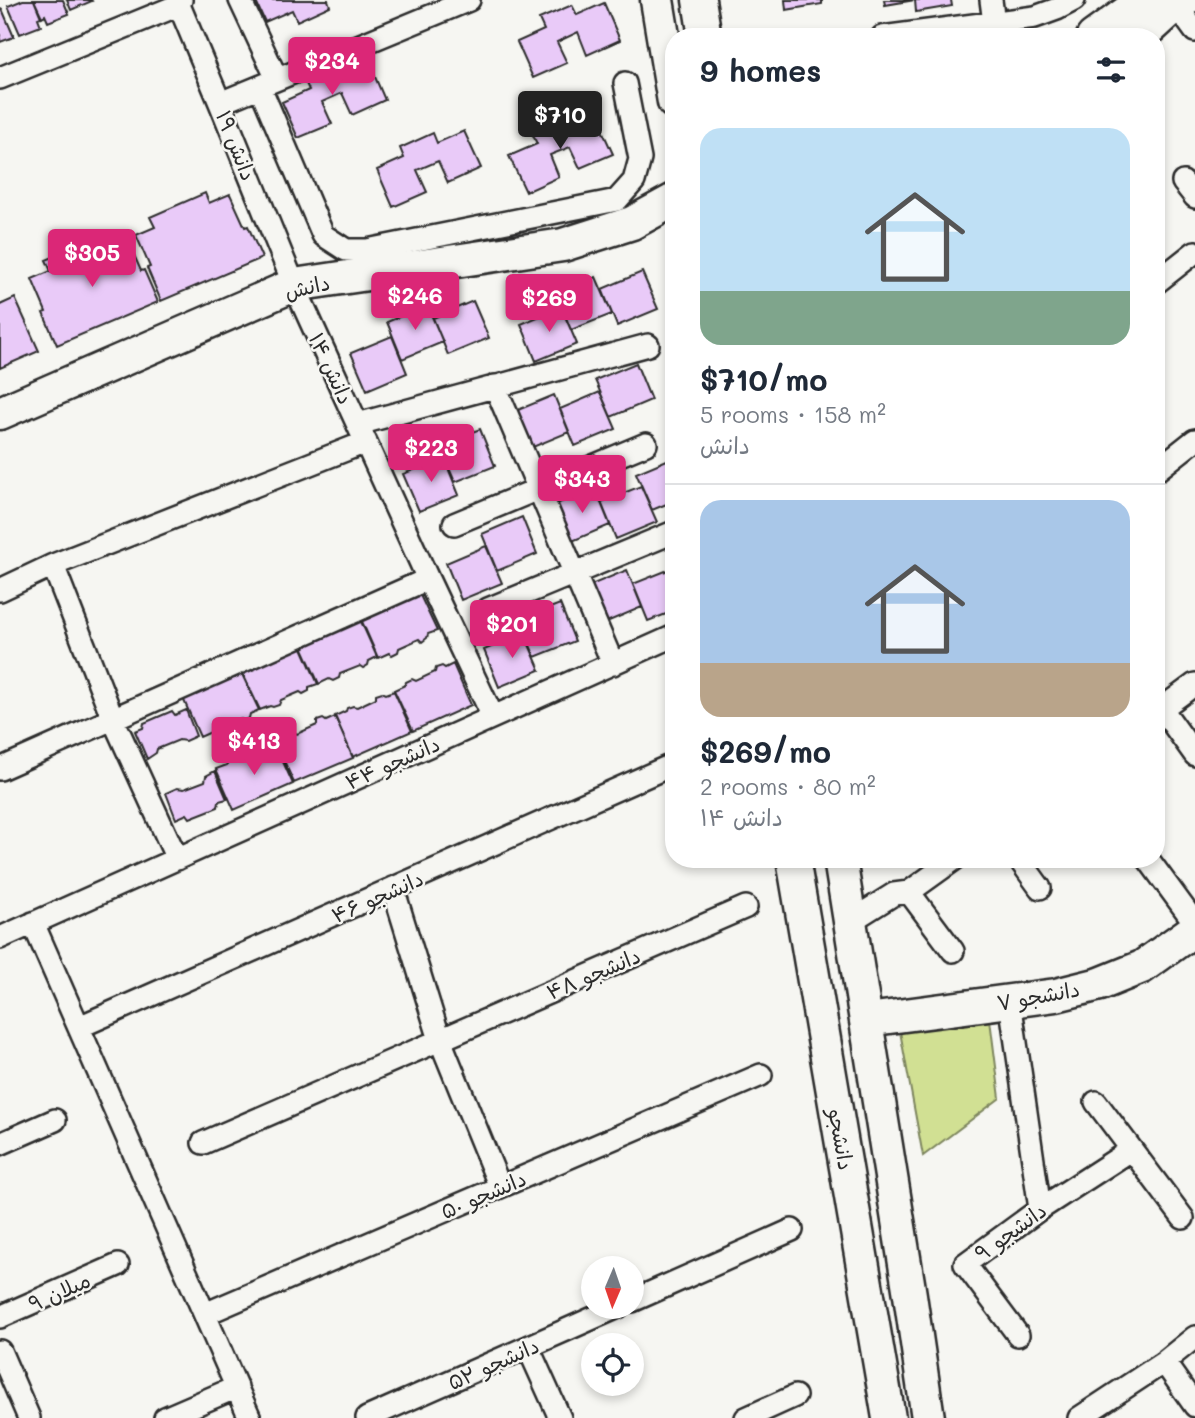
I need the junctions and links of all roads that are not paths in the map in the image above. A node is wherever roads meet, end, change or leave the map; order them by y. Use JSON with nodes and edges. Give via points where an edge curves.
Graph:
{"nodes":[{"id":1,"x":240,"y":0,"type":"edge"},
{"id":2,"x":469,"y":0,"type":"edge"},
{"id":3,"x":657,"y":0,"type":"edge"},
{"id":4,"x":699,"y":0,"type":"edge"},
{"id":5,"x":991,"y":0,"type":"edge"},
{"id":6,"x":1074,"y":0,"type":"edge"},
{"id":7,"x":1144,"y":0,"type":"edge"},
{"id":8,"x":180,"y":3,"type":"edge"},
{"id":9,"x":1181,"y":3,"type":"edge"},
{"id":10,"x":994,"y":23,"type":"junction"},
{"id":11,"x":704,"y":28,"type":"edge"},
{"id":12,"x":954,"y":28,"type":"edge"},
{"id":13,"x":1105,"y":28,"type":"edge"},
{"id":14,"x":1152,"y":28,"type":"edge"},
{"id":15,"x":1195,"y":31,"type":"edge"},
{"id":16,"x":665,"y":48,"type":"edge"},
{"id":17,"x":0,"y":78,"type":"edge"},
{"id":18,"x":268,"y":83,"type":"junction"},
{"id":19,"x":625,"y":83,"type":"dead end"},
{"id":20,"x":220,"y":103,"type":"junction"},
{"id":21,"x":665,"y":205,"type":"edge"},
{"id":22,"x":632,"y":223,"type":"junction"},
{"id":23,"x":665,"y":223,"type":"edge"},
{"id":24,"x":1195,"y":252,"type":"edge"},
{"id":25,"x":1165,"y":276,"type":"edge"},
{"id":26,"x":294,"y":285,"type":"junction"},
{"id":27,"x":648,"y":345,"type":"dead end"},
{"id":28,"x":495,"y":386,"type":"junction"},
{"id":29,"x":0,"y":413,"type":"edge"},
{"id":30,"x":362,"y":433,"type":"junction"},
{"id":31,"x":1195,"y":440,"type":"edge"},
{"id":32,"x":646,"y":444,"type":"dead end"},
{"id":33,"x":1165,"y":464,"type":"edge"},
{"id":34,"x":538,"y":489,"type":"junction"},
{"id":35,"x":454,"y":524,"type":"dead end"},
{"id":36,"x":665,"y":536,"type":"edge"},
{"id":37,"x":53,"y":565,"type":"junction"},
{"id":38,"x":574,"y":573,"type":"junction"},
{"id":39,"x":428,"y":579,"type":"junction"},
{"id":40,"x":0,"y":590,"type":"edge"},
{"id":41,"x":488,"y":609,"type":"dead end"},
{"id":42,"x":665,"y":640,"type":"edge"},
{"id":43,"x":612,"y":664,"type":"junction"},
{"id":44,"x":1195,"y":684,"type":"edge"},
{"id":45,"x":1165,"y":703,"type":"edge"},
{"id":46,"x":493,"y":717,"type":"junction"},
{"id":47,"x":1165,"y":717,"type":"edge"},
{"id":48,"x":113,"y":719,"type":"junction"},
{"id":49,"x":1195,"y":755,"type":"edge"},
{"id":50,"x":665,"y":768,"type":"edge"},
{"id":51,"x":0,"y":769,"type":"edge"},
{"id":52,"x":177,"y":859,"type":"junction"},
{"id":53,"x":795,"y":868,"type":"edge"},
{"id":54,"x":842,"y":868,"type":"edge"},
{"id":55,"x":942,"y":868,"type":"edge"},
{"id":56,"x":1026,"y":868,"type":"edge"},
{"id":57,"x":1155,"y":868,"type":"edge"},
{"id":58,"x":393,"y":888,"type":"junction"},
{"id":59,"x":1040,"y":888,"type":"dead end"},
{"id":60,"x":909,"y":892,"type":"junction"},
{"id":61,"x":746,"y":907,"type":"dead end"},
{"id":62,"x":851,"y":921,"type":"junction"},
{"id":63,"x":33,"y":923,"type":"junction"},
{"id":64,"x":1195,"y":923,"type":"edge"},
{"id":65,"x":1195,"y":929,"type":"edge"},
{"id":66,"x":0,"y":938,"type":"edge"},
{"id":67,"x":953,"y":951,"type":"dead end"},
{"id":68,"x":1010,"y":1001,"type":"junction"},
{"id":69,"x":867,"y":1020,"type":"junction"},
{"id":70,"x":79,"y":1027,"type":"junction"},
{"id":71,"x":440,"y":1040,"type":"junction"},
{"id":72,"x":761,"y":1075,"type":"dead end"},
{"id":73,"x":1096,"y":1102,"type":"dead end"},
{"id":74,"x":55,"y":1120,"type":"dead end"},
{"id":75,"x":203,"y":1143,"type":"dead end"},
{"id":76,"x":0,"y":1144,"type":"edge"},
{"id":77,"x":1131,"y":1150,"type":"junction"},
{"id":78,"x":500,"y":1187,"type":"junction"},
{"id":79,"x":1040,"y":1209,"type":"junction"},
{"id":80,"x":1183,"y":1218,"type":"dead end"},
{"id":81,"x":792,"y":1230,"type":"dead end"},
{"id":82,"x":118,"y":1265,"type":"dead end"},
{"id":83,"x":644,"y":1296,"type":"edge"},
{"id":84,"x":205,"y":1314,"type":"junction"},
{"id":85,"x":0,"y":1317,"type":"edge"},
{"id":86,"x":589,"y":1320,"type":"edge"},
{"id":87,"x":1018,"y":1335,"type":"dead end"},
{"id":88,"x":1195,"y":1337,"type":"edge"},
{"id":89,"x":528,"y":1347,"type":"junction"},
{"id":90,"x":0,"y":1351,"type":"edge"},
{"id":91,"x":1164,"y":1362,"type":"junction"},
{"id":92,"x":237,"y":1387,"type":"junction"},
{"id":93,"x":795,"y":1396,"type":"dead end"},
{"id":94,"x":1195,"y":1406,"type":"edge"},
{"id":95,"x":29,"y":1418,"type":"edge"},
{"id":96,"x":165,"y":1418,"type":"edge"},
{"id":97,"x":250,"y":1418,"type":"edge"},
{"id":98,"x":367,"y":1418,"type":"edge"},
{"id":99,"x":560,"y":1418,"type":"edge"},
{"id":100,"x":746,"y":1418,"type":"edge"},
{"id":101,"x":890,"y":1418,"type":"edge"},
{"id":102,"x":928,"y":1418,"type":"edge"},
{"id":103,"x":1079,"y":1418,"type":"edge"}],
"edges":[{"from":1,"to":18,"type":"street"},
{"from":2,"to":18,"type":"street"},
{"from":3,"to":16,"type":"main road"},
{"from":4,"to":11,"type":"main road"},
{"from":5,"to":10,"type":"street"},
{"from":6,"to":10,"type":"street","via":[[1035,18]]},
{"from":7,"to":13,"type":"main road"},
{"from":8,"to":17,"type":"street"},
{"from":8,"to":20,"type":"street","name":"دانش ۱۹"},
{"from":9,"to":14,"type":"main road"},
{"from":9,"to":15,"type":"street"},
{"from":10,"to":12,"type":"street"},
{"from":18,"to":19,"type":"street","via":[[323,235],[346,250],[367,250],[617,200],[634,181],[640,159]]},
{"from":18,"to":20,"type":"street"},
{"from":20,"to":26,"type":"street","name":"دانش ۱۹"},
{"from":21,"to":22,"type":"main road","name":"دانش"},
{"from":22,"to":23,"type":"main road","name":"دانش"},
{"from":22,"to":26,"type":"main road","name":"دانش","via":[[563,245]]},
{"from":24,"to":25,"type":"street"},
{"from":26,"to":29,"type":"main road","name":"دانش"},
{"from":26,"to":30,"type":"street","name":"دانش ۱۴"},
{"from":27,"to":28,"type":"street"},
{"from":28,"to":30,"type":"street"},
{"from":28,"to":34,"type":"street"},
{"from":30,"to":37,"type":"street"},
{"from":30,"to":39,"type":"street","name":"دانش ۱۴"},
{"from":31,"to":33,"type":"street"},
{"from":32,"to":34,"type":"street"},
{"from":34,"to":35,"type":"street"},
{"from":34,"to":38,"type":"street"},
{"from":36,"to":38,"type":"street"},
{"from":37,"to":40,"type":"street"},
{"from":37,"to":48,"type":"street"},
{"from":38,"to":41,"type":"street"},
{"from":38,"to":43,"type":"street"},
{"from":39,"to":46,"type":"street","name":"دانش ۱۴"},
{"from":39,"to":48,"type":"street"},
{"from":42,"to":43,"type":"street","name":"دانشجو ۴۴"},
{"from":43,"to":46,"type":"street","name":"دانشجو ۴۴"},
{"from":44,"to":45,"type":"street"},
{"from":46,"to":52,"type":"street","name":"دانشجو ۴۴"},
{"from":47,"to":49,"type":"street"},
{"from":48,"to":51,"type":"street"},
{"from":48,"to":52,"type":"street"},
{"from":50,"to":58,"type":"street","name":"دانشجو ۴۶"},
{"from":52,"to":63,"type":"street","name":"دانشجو ۴۴"},
{"from":53,"to":101,"type":"main road","name":"دانشجو"},
{"from":54,"to":62,"type":"main road","name":"دانشجو"},
{"from":55,"to":60,"type":"street"},
{"from":56,"to":59,"type":"street"},
{"from":57,"to":64,"type":"street"},
{"from":58,"to":70,"type":"street","name":"دانشجو ۴۶"},
{"from":58,"to":71,"type":"street"},
{"from":60,"to":62,"type":"street","via":[[894,894]]},
{"from":60,"to":67,"type":"street"},
{"from":61,"to":71,"type":"street","name":"دانشجو ۴۸"},
{"from":62,"to":69,"type":"main road","name":"دانشجو"},
{"from":63,"to":66,"type":"street","name":"دانشجو ۴۴"},
{"from":63,"to":70,"type":"street"},
{"from":65,"to":68,"type":"main road","name":"دانشجو ۷","via":[[1142,967],[1100,984]]},
{"from":68,"to":69,"type":"main road","name":"دانشجو ۷"},
{"from":68,"to":79,"type":"street"},
{"from":69,"to":102,"type":"main road","name":"دانشجو"},
{"from":70,"to":84,"type":"street"},
{"from":71,"to":75,"type":"street","name":"دانشجو ۴۸"},
{"from":71,"to":78,"type":"street"},
{"from":72,"to":78,"type":"street","name":"دانشجو ۵۰"},
{"from":73,"to":77,"type":"street"},
{"from":74,"to":76,"type":"street"},
{"from":77,"to":79,"type":"street","name":"دانشجو ۹"},
{"from":77,"to":80,"type":"street"},
{"from":78,"to":84,"type":"street","name":"دانشجو ۵۰"},
{"from":79,"to":87,"type":"street","name":"دانشجو ۹","via":[[965,1264]]},
{"from":81,"to":83,"type":"street"},
{"from":82,"to":85,"type":"street","name":"میلان ۹"},
{"from":84,"to":92,"type":"street"},
{"from":86,"to":89,"type":"street","name":"دانشجو ۵۲"},
{"from":88,"to":91,"type":"street"},
{"from":89,"to":98,"type":"street","name":"دانشجو ۵۲"},
{"from":89,"to":99,"type":"street"},
{"from":90,"to":95,"type":"street"},
{"from":91,"to":94,"type":"street"},
{"from":91,"to":103,"type":"street"},
{"from":92,"to":96,"type":"street"},
{"from":92,"to":97,"type":"street"},
{"from":93,"to":100,"type":"street"}]}
